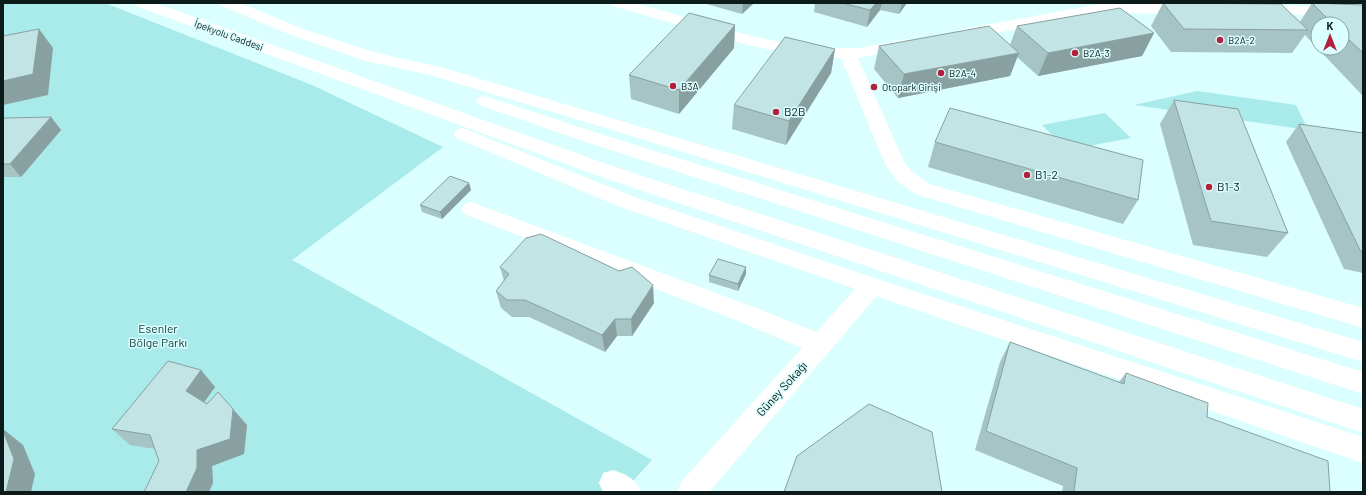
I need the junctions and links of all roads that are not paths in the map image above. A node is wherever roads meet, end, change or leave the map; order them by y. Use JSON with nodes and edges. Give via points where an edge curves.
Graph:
{"nodes":[{"id":1,"x":141,"y":3,"type":"edge"},
{"id":2,"x":227,"y":3,"type":"edge"},
{"id":3,"x":618,"y":3,"type":"edge"},
{"id":4,"x":1104,"y":5,"type":"edge"},
{"id":5,"x":1208,"y":9,"type":"edge"},
{"id":6,"x":1239,"y":10,"type":"edge"},
{"id":7,"x":1363,"y":12,"type":"edge"},
{"id":8,"x":948,"y":37,"type":"edge"},
{"id":9,"x":919,"y":42,"type":"edge"},
{"id":10,"x":848,"y":54,"type":"junction"},
{"id":11,"x":372,"y":57,"type":"junction"},
{"id":12,"x":316,"y":67,"type":"junction"},
{"id":13,"x":472,"y":209,"type":"dead end"},
{"id":14,"x":872,"y":286,"type":"junction"},
{"id":15,"x":1363,"y":318,"type":"edge"},
{"id":16,"x":821,"y":345,"type":"junction"},
{"id":17,"x":1363,"y":352,"type":"edge"},
{"id":18,"x":1363,"y":383,"type":"edge"},
{"id":19,"x":1363,"y":421,"type":"edge"},
{"id":20,"x":1363,"y":450,"type":"edge"},
{"id":21,"x":691,"y":492,"type":"edge"}],
"edges":[{"from":1,"to":12,"type":"main road","name":"İpekyolu Caddesi"},
{"from":2,"to":11,"type":"main road","via":[[297,32]]},
{"from":3,"to":10,"type":"main road","via":[[784,49],[808,53]]},
{"from":4,"to":5,"type":"main road"},
{"from":4,"to":8,"type":"main road"},
{"from":6,"to":7,"type":"main road"},
{"from":9,"to":10,"type":"main road"},
{"from":10,"to":15,"type":"main road","via":[[895,164],[904,176],[922,189]]},
{"from":11,"to":17,"type":"main road","via":[[434,71]]},
{"from":11,"to":18,"type":"main road","via":[[440,86],[584,135]]},
{"from":12,"to":14,"type":"main road","via":[[424,119],[626,201]]},
{"from":12,"to":19,"type":"main road","via":[[611,173]]},
{"from":13,"to":16,"type":"main road"},
{"from":14,"to":16,"type":"main road","name":"Güney Sokağı"},
{"from":14,"to":20,"type":"main road"},
{"from":16,"to":21,"type":"main road","name":"Güney Sokağı"}]}
